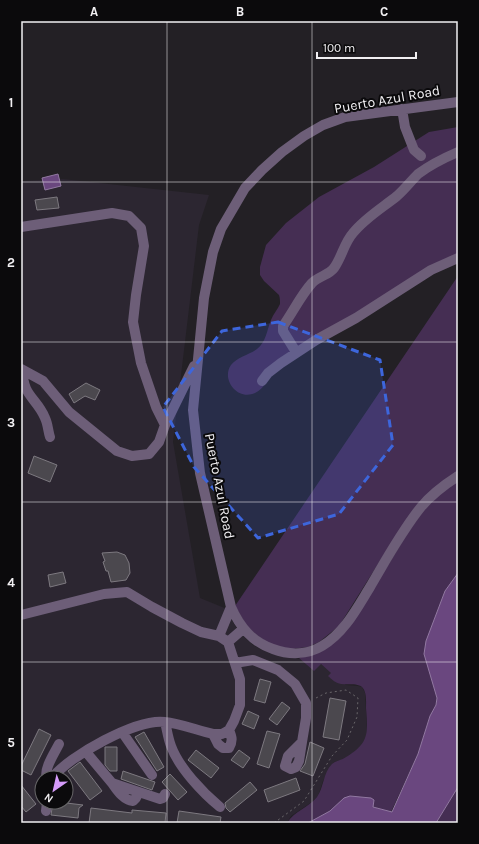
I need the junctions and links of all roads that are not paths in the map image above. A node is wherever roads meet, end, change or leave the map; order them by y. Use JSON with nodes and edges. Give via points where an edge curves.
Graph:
{"nodes":[{"id":1,"x":458,"y":102,"type":"edge"},
{"id":2,"x":402,"y":109,"type":"junction"},
{"id":3,"x":458,"y":152,"type":"edge"},
{"id":4,"x":422,"y":156,"type":"dead end"},
{"id":5,"x":21,"y":227,"type":"edge"},
{"id":6,"x":458,"y":258,"type":"edge"},
{"id":7,"x":296,"y":352,"type":"junction"},
{"id":8,"x":197,"y":359,"type":"junction"},
{"id":9,"x":22,"y":370,"type":"edge"},
{"id":10,"x":262,"y":380,"type":"dead end"},
{"id":11,"x":165,"y":425,"type":"junction"},
{"id":12,"x":50,"y":437,"type":"dead end"},
{"id":13,"x":458,"y":476,"type":"edge"},
{"id":14,"x":231,"y":607,"type":"junction"},
{"id":15,"x":21,"y":615,"type":"edge"},
{"id":16,"x":243,"y":629,"type":"junction"},
{"id":17,"x":219,"y":636,"type":"junction"},
{"id":18,"x":228,"y":642,"type":"junction"},
{"id":19,"x":235,"y":663,"type":"junction"},
{"id":20,"x":165,"y":722,"type":"junction"},
{"id":21,"x":230,"y":730,"type":"junction"},
{"id":22,"x":122,"y":732,"type":"junction"},
{"id":23,"x":213,"y":734,"type":"junction"},
{"id":24,"x":302,"y":742,"type":"dead end"},
{"id":25,"x":59,"y":744,"type":"dead end"},
{"id":26,"x":86,"y":752,"type":"junction"},
{"id":27,"x":47,"y":770,"type":"edge"},
{"id":28,"x":59,"y":770,"type":"edge"},
{"id":29,"x":152,"y":775,"type":"dead end"},
{"id":30,"x":165,"y":794,"type":"dead end"},
{"id":31,"x":220,"y":807,"type":"dead end"}],
"edges":[{"from":1,"to":2,"type":"street","name":"Puerto Azul Road"},
{"from":2,"to":4,"type":"street","via":[[414,150]]},
{"from":2,"to":8,"type":"street","name":"Puerto Azul Road","via":[[345,118],[323,125],[282,152],[245,188],[221,229],[213,252],[204,298]]},
{"from":3,"to":7,"type":"street","via":[[433,164],[378,210],[352,234],[334,269],[313,282],[304,293],[283,326],[283,331]]},
{"from":5,"to":11,"type":"street","via":[[112,213],[129,216],[141,228],[144,246],[133,322],[141,363]]},
{"from":6,"to":7,"type":"street","via":[[431,270],[356,318]]},
{"from":7,"to":10,"type":"street"},
{"from":8,"to":11,"type":"street"},
{"from":8,"to":14,"type":"street","name":"Puerto Azul Road","via":[[193,410],[200,473]]},
{"from":9,"to":11,"type":"street","via":[[43,382],[70,412],[117,451],[132,456],[149,454],[159,442]]},
{"from":9,"to":12,"type":"street","via":[[22,381],[26,391],[45,418]]},
{"from":13,"to":16,"type":"street","name":"Puerto Azul Road","via":[[438,490],[421,507],[343,628],[328,642],[310,651],[292,653],[264,646]]},
{"from":14,"to":16,"type":"street","name":"Puerto Azul Road"},
{"from":14,"to":17,"type":"street"},
{"from":15,"to":17,"type":"street","via":[[104,594],[127,592],[182,623],[201,632]]},
{"from":16,"to":18,"type":"street"},
{"from":17,"to":18,"type":"street"},
{"from":18,"to":19,"type":"street"},
{"from":19,"to":21,"type":"street","via":[[240,680],[240,704]]},
{"from":19,"to":24,"type":"street","via":[[252,660],[278,670],[295,684],[306,703]]},
{"from":20,"to":22,"type":"street","via":[[145,724]]},
{"from":20,"to":23,"type":"street"},
{"from":20,"to":31,"type":"street","via":[[172,747],[183,766],[198,786]]},
{"from":21,"to":23,"type":"street","via":[[222,734]]},
{"from":21,"to":23,"type":"street","via":[[232,743],[229,748],[223,748],[218,744]]},
{"from":22,"to":26,"type":"street"},
{"from":22,"to":29,"type":"street"},
{"from":25,"to":27,"type":"street"},
{"from":26,"to":28,"type":"street"},
{"from":26,"to":30,"type":"street","via":[[112,783],[160,799]]}]}
